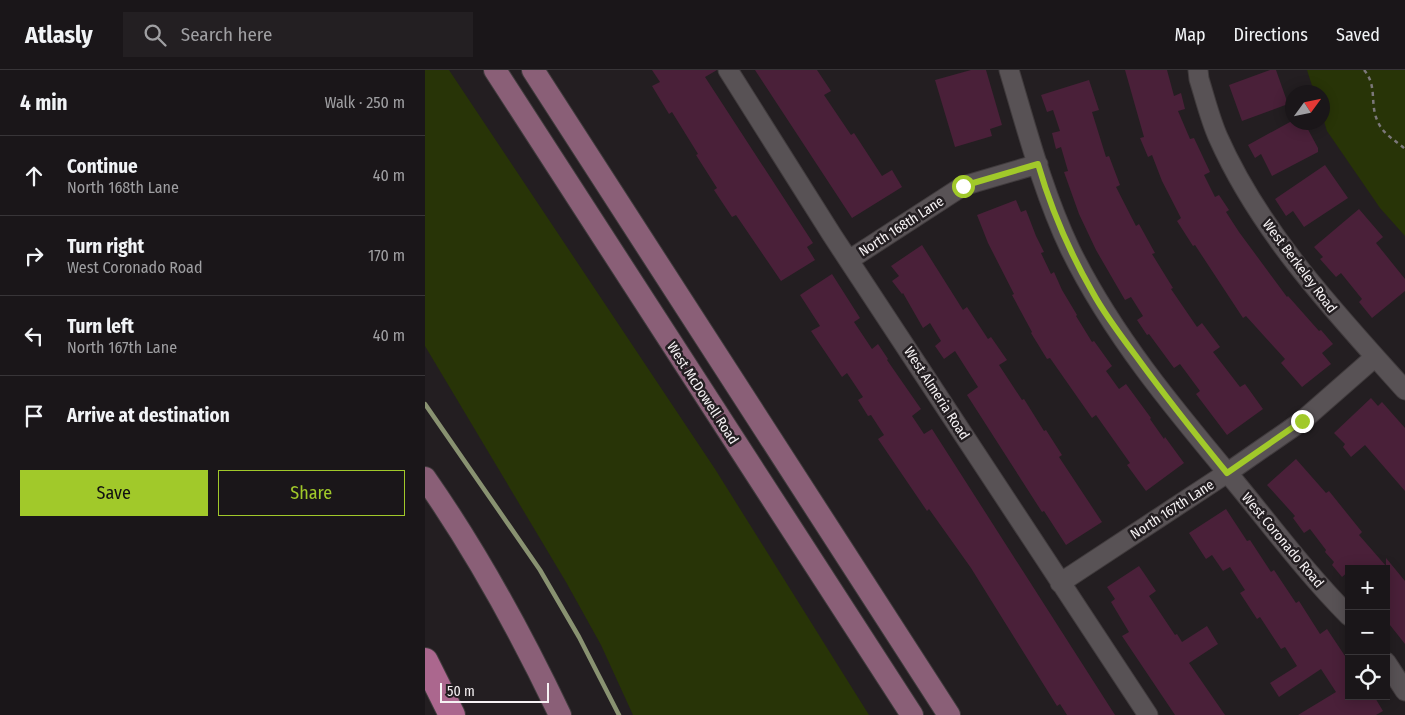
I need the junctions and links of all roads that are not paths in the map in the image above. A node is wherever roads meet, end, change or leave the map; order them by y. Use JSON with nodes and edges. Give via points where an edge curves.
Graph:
{"nodes":[{"id":1,"x":495,"y":70,"type":"edge"},
{"id":2,"x":533,"y":70,"type":"edge"},
{"id":3,"x":728,"y":70,"type":"edge"},
{"id":4,"x":1009,"y":70,"type":"edge"},
{"id":5,"x":1198,"y":70,"type":"edge"},
{"id":6,"x":1038,"y":164,"type":"junction"},
{"id":7,"x":849,"y":260,"type":"junction"},
{"id":8,"x":1375,"y":357,"type":"junction"},
{"id":9,"x":1405,"y":390,"type":"edge"},
{"id":10,"x":1227,"y":473,"type":"junction"},
{"id":11,"x":425,"y":478,"type":"edge"},
{"id":12,"x":1061,"y":583,"type":"junction"},
{"id":13,"x":1345,"y":612,"type":"edge"},
{"id":14,"x":425,"y":661,"type":"edge"},
{"id":15,"x":1390,"y":668,"type":"edge"},
{"id":16,"x":1405,"y":690,"type":"edge"},
{"id":17,"x":452,"y":715,"type":"edge"},
{"id":18,"x":560,"y":715,"type":"edge"},
{"id":19,"x":912,"y":715,"type":"edge"},
{"id":20,"x":949,"y":715,"type":"edge"},
{"id":21,"x":1148,"y":715,"type":"edge"}],
"edges":[{"from":1,"to":19,"type":"main road","name":"West McDowell Road"},
{"from":2,"to":20,"type":"main road"},
{"from":3,"to":7,"type":"street","name":"West Almeria Road"},
{"from":4,"to":6,"type":"street","name":"West Coronado Road"},
{"from":5,"to":8,"type":"street","name":"West Berkeley Road","via":[[1218,136],[1273,235]]},
{"from":6,"to":7,"type":"street","name":"North 168th Lane","via":[[963,186]]},
{"from":6,"to":10,"type":"street","name":"West Coronado Road","via":[[1051,205],[1093,294],[1163,394]]},
{"from":7,"to":12,"type":"street","name":"West Almeria Road"},
{"from":8,"to":9,"type":"street","name":"West Berkeley Road"},
{"from":8,"to":10,"type":"street","name":"North 167th Lane","via":[[1302,421]]},
{"from":10,"to":12,"type":"street","name":"North 167th Lane"},
{"from":10,"to":13,"type":"street","name":"West Coronado Road"},
{"from":11,"to":18,"type":"main road","via":[[463,533],[519,629]]},
{"from":12,"to":21,"type":"street","name":"West Almeria Road"},
{"from":14,"to":17,"type":"highway"},
{"from":15,"to":16,"type":"street"}]}
